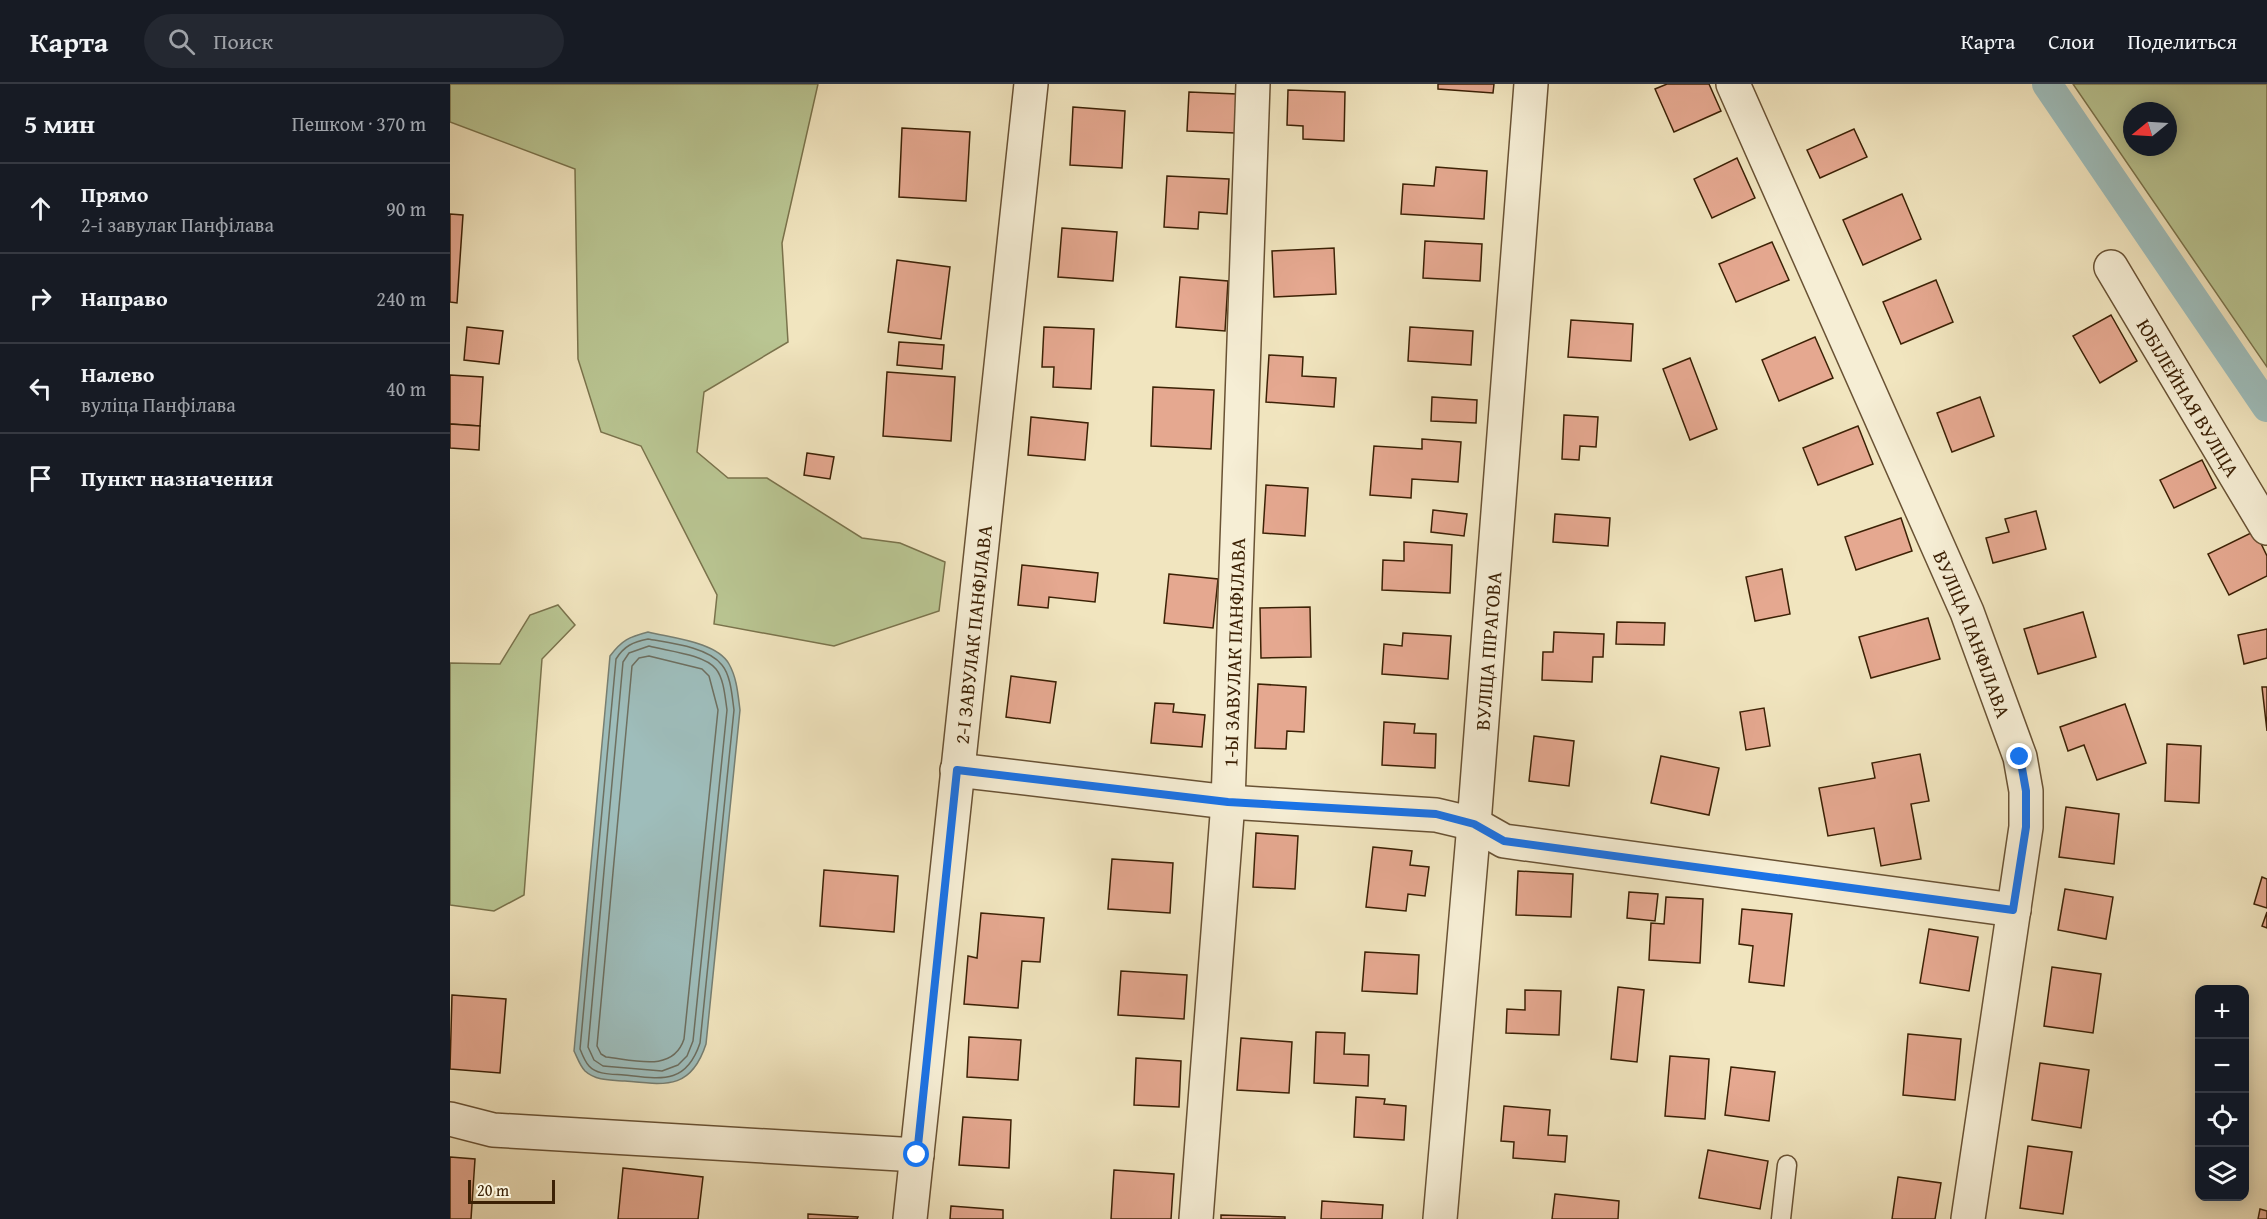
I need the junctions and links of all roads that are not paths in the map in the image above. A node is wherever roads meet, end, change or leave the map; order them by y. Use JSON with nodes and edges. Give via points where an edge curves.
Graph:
{"nodes":[{"id":1,"x":1030,"y":84,"type":"edge"},
{"id":2,"x":1253,"y":84,"type":"edge"},
{"id":3,"x":1531,"y":84,"type":"edge"},
{"id":4,"x":1733,"y":84,"type":"edge"},
{"id":5,"x":2111,"y":267,"type":"dead end"},
{"id":6,"x":2267,"y":528,"type":"edge"},
{"id":7,"x":957,"y":770,"type":"junction"},
{"id":8,"x":1228,"y":802,"type":"junction"},
{"id":9,"x":1474,"y":824,"type":"junction"},
{"id":10,"x":2013,"y":910,"type":"junction"},
{"id":11,"x":450,"y":1119,"type":"edge"},
{"id":12,"x":917,"y":1155,"type":"junction"},
{"id":13,"x":1787,"y":1165,"type":"dead end"},
{"id":14,"x":910,"y":1219,"type":"edge"},
{"id":15,"x":1196,"y":1219,"type":"edge"},
{"id":16,"x":1440,"y":1219,"type":"edge"},
{"id":17,"x":1781,"y":1219,"type":"edge"},
{"id":18,"x":1968,"y":1219,"type":"edge"}],
"edges":[{"from":1,"to":7,"type":"street","name":"2-І ЗАВУЛАК ПАНФІЛАВА"},
{"from":2,"to":8,"type":"street","name":"1-Ы ЗАВУЛАК ПАНФІЛАВА"},
{"from":3,"to":9,"type":"street","name":"ВУЛІЦА ПІРАГОВА"},
{"from":4,"to":10,"type":"street","name":"ВУЛІЦА ПАНФІЛАВА","via":[[1967,612],[2020,757],[2026,791],[2026,827]]},
{"from":5,"to":6,"type":"street","name":"ЮБІЛЕЙНАЯ ВУЛІЦА"},
{"from":7,"to":8,"type":"street"},
{"from":7,"to":12,"type":"street","name":"2-І ЗАВУЛАК ПАНФІЛАВА"},
{"from":8,"to":9,"type":"street","via":[[1436,814]]},
{"from":8,"to":15,"type":"street","name":"1-Ы ЗАВУЛАК ПАНФІЛАВА"},
{"from":9,"to":10,"type":"street","via":[[1504,841]]},
{"from":9,"to":16,"type":"street","name":"ВУЛІЦА ПІРАГОВА"},
{"from":10,"to":18,"type":"street","name":"ВУЛІЦА ПАНФІЛАВА"},
{"from":11,"to":12,"type":"street","via":[[493,1130]]},
{"from":12,"to":14,"type":"street","name":"2-І ЗАВУЛАК ПАНФІЛАВА"},
{"from":13,"to":17,"type":"lane"}]}
